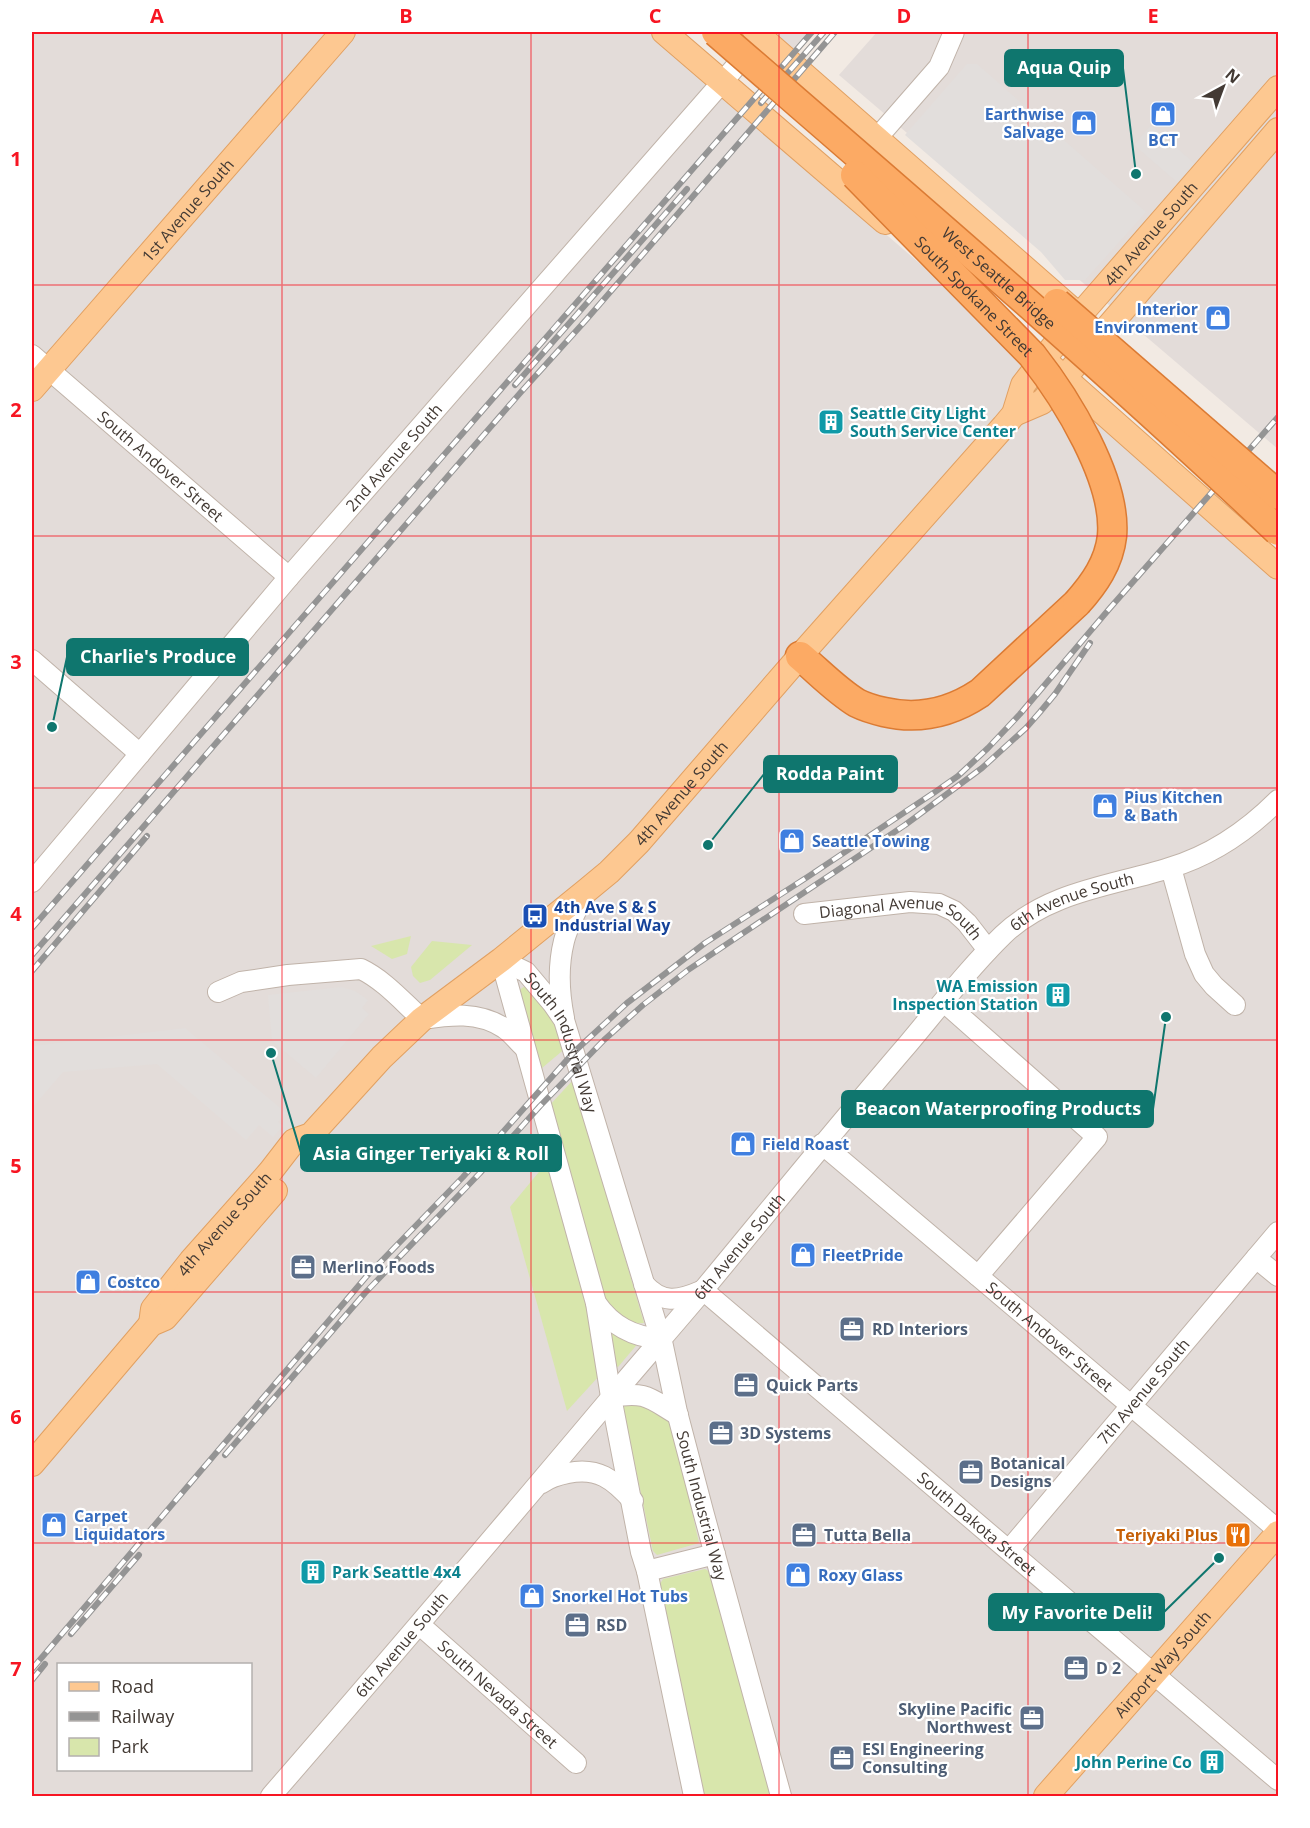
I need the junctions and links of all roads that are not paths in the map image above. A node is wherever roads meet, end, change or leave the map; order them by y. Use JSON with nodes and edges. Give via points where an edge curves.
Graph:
{"nodes":[{"id":1,"x":343,"y":32,"type":"edge"},
{"id":2,"x":664,"y":32,"type":"edge"},
{"id":3,"x":699,"y":32,"type":"edge"},
{"id":4,"x":716,"y":32,"type":"edge"},
{"id":5,"x":954,"y":32,"type":"edge"},
{"id":6,"x":753,"y":33,"type":"edge"},
{"id":7,"x":722,"y":81,"type":"junction"},
{"id":8,"x":1278,"y":88,"type":"edge"},
{"id":9,"x":840,"y":105,"type":"junction"},
{"id":10,"x":1278,"y":130,"type":"edge"},
{"id":11,"x":877,"y":138,"type":"junction"},
{"id":12,"x":802,"y":150,"type":"junction"},
{"id":13,"x":838,"y":182,"type":"junction"},
{"id":14,"x":1079,"y":316,"type":"junction"},
{"id":15,"x":1101,"y":335,"type":"junction"},
{"id":16,"x":1043,"y":359,"type":"junction"},
{"id":17,"x":40,"y":362,"type":"edge"},
{"id":18,"x":1065,"y":378,"type":"junction"},
{"id":19,"x":32,"y":389,"type":"edge"},
{"id":20,"x":1014,"y":414,"type":"junction"},
{"id":21,"x":1278,"y":489,"type":"edge"},
{"id":22,"x":1278,"y":495,"type":"edge"},
{"id":23,"x":1278,"y":513,"type":"edge"},
{"id":24,"x":1278,"y":531,"type":"edge"},
{"id":25,"x":1273,"y":562,"type":"edge"},
{"id":26,"x":289,"y":578,"type":"junction"},
{"id":27,"x":800,"y":656,"type":"junction"},
{"id":28,"x":32,"y":660,"type":"edge"},
{"id":29,"x":140,"y":754,"type":"junction"},
{"id":30,"x":1278,"y":800,"type":"edge"},
{"id":31,"x":1171,"y":868,"type":"junction"},
{"id":32,"x":32,"y":882,"type":"edge"},
{"id":33,"x":586,"y":891,"type":"junction"},
{"id":34,"x":804,"y":914,"type":"dead end"},
{"id":35,"x":988,"y":950,"type":"junction"},
{"id":36,"x":501,"y":960,"type":"junction"},
{"id":37,"x":218,"y":992,"type":"dead end"},
{"id":38,"x":944,"y":1002,"type":"junction"},
{"id":39,"x":1235,"y":1005,"type":"dead end"},
{"id":40,"x":422,"y":1019,"type":"junction"},
{"id":41,"x":564,"y":1020,"type":"junction"},
{"id":42,"x":526,"y":1049,"type":"junction"},
{"id":43,"x":311,"y":1135,"type":"junction"},
{"id":44,"x":822,"y":1144,"type":"junction"},
{"id":45,"x":270,"y":1172,"type":"junction"},
{"id":46,"x":1278,"y":1232,"type":"edge"},
{"id":47,"x":233,"y":1240,"type":"junction"},
{"id":48,"x":1256,"y":1258,"type":"junction"},
{"id":49,"x":978,"y":1276,"type":"junction"},
{"id":50,"x":1278,"y":1276,"type":"edge"},
{"id":51,"x":644,"y":1284,"type":"junction"},
{"id":52,"x":703,"y":1290,"type":"junction"},
{"id":53,"x":596,"y":1303,"type":"junction"},
{"id":54,"x":151,"y":1324,"type":"junction"},
{"id":55,"x":661,"y":1339,"type":"junction"},
{"id":56,"x":611,"y":1397,"type":"junction"},
{"id":57,"x":1132,"y":1406,"type":"junction"},
{"id":58,"x":678,"y":1415,"type":"junction"},
{"id":59,"x":32,"y":1464,"type":"edge"},
{"id":60,"x":533,"y":1491,"type":"junction"},
{"id":61,"x":633,"y":1501,"type":"junction"},
{"id":62,"x":1278,"y":1532,"type":"edge"},
{"id":63,"x":1009,"y":1550,"type":"junction"},
{"id":64,"x":715,"y":1554,"type":"junction"},
{"id":65,"x":647,"y":1570,"type":"junction"},
{"id":66,"x":420,"y":1625,"type":"junction"},
{"id":67,"x":1155,"y":1674,"type":"junction"},
{"id":68,"x":576,"y":1762,"type":"dead end"},
{"id":69,"x":1278,"y":1780,"type":"edge"},
{"id":70,"x":271,"y":1797,"type":"edge"},
{"id":71,"x":694,"y":1797,"type":"edge"},
{"id":72,"x":781,"y":1797,"type":"edge"},
{"id":73,"x":1046,"y":1797,"type":"edge"}],
"edges":[{"from":1,"to":17,"type":"main road","name":"1st Avenue South"},
{"from":2,"to":7,"type":"main road","name":"South Spokane Street"},
{"from":3,"to":27,"type":"highway","bridge":true,"via":[[798,117],[1032,355],[1072,414],[1101,474],[1110,507],[1112,535],[1106,562],[1092,585],[967,702],[932,714],[891,713],[859,704]]},
{"from":4,"to":24,"type":"highway","name":"West Seattle Bridge","bridge":true,"via":[[1023,299]]},
{"from":5,"to":11,"type":"street","via":[[939,67]]},
{"from":6,"to":7,"type":"street","name":"2nd Avenue South"},
{"from":6,"to":9,"type":"main road"},
{"from":6,"to":22,"type":"highway","name":"West Seattle Bridge","bridge":true},
{"from":7,"to":12,"type":"main road","name":"South Spokane Street"},
{"from":7,"to":26,"type":"street","name":"2nd Avenue South"},
{"from":8,"to":14,"type":"main road","name":"4th Avenue South"},
{"from":9,"to":11,"type":"main road"},
{"from":9,"to":12,"type":"main road"},
{"from":10,"to":15,"type":"main road","name":"4th Avenue South"},
{"from":11,"to":13,"type":"main road"},
{"from":11,"to":14,"type":"main road"},
{"from":12,"to":13,"type":"main road","name":"South Spokane Street"},
{"from":13,"to":16,"type":"main road","name":"South Spokane Street"},
{"from":14,"to":15,"type":"main road"},
{"from":14,"to":16,"type":"main road","name":"4th Avenue South"},
{"from":15,"to":18,"type":"main road","name":"4th Avenue South"},
{"from":15,"to":21,"type":"main road"},
{"from":16,"to":18,"type":"main road","name":"South Spokane Street"},
{"from":16,"to":20,"type":"main road","name":"4th Avenue South","via":[[1023,385]]},
{"from":17,"to":19,"type":"main road","name":"1st Avenue South"},
{"from":17,"to":26,"type":"street","name":"South Andover Street"},
{"from":18,"to":20,"type":"main road","name":"4th Avenue South","via":[[1042,402]]},
{"from":18,"to":25,"type":"main road","name":"South Spokane Street"},
{"from":20,"to":27,"type":"main road","name":"4th Avenue South"},
{"from":23,"to":25,"type":"main road","via":[[1264,530]]},
{"from":26,"to":29,"type":"street","name":"2nd Avenue South"},
{"from":27,"to":33,"type":"main road","name":"4th Avenue South","via":[[639,842]]},
{"from":28,"to":29,"type":"street"},
{"from":29,"to":32,"type":"street","name":"2nd Avenue South"},
{"from":30,"to":31,"type":"street","name":"6th Avenue South","via":[[1224,845]]},
{"from":31,"to":35,"type":"street","name":"6th Avenue South","via":[[1086,889],[1041,907]]},
{"from":31,"to":39,"type":"street","via":[[1204,974]]},
{"from":33,"to":36,"type":"main road","name":"4th Avenue South"},
{"from":33,"to":41,"type":"street","via":[[564,940],[560,986]]},
{"from":34,"to":35,"type":"street","name":"Diagonal Avenue South","via":[[910,902],[939,904],[967,923]]},
{"from":35,"to":38,"type":"street","name":"6th Avenue South"},
{"from":36,"to":40,"type":"main road","name":"4th Avenue South"},
{"from":36,"to":41,"type":"street","name":"South Industrial Way","via":[[526,972]]},
{"from":36,"to":42,"type":"street","name":"South Industrial Way"},
{"from":37,"to":40,"type":"street","via":[[241,982],[361,969]]},
{"from":38,"to":44,"type":"street","name":"6th Avenue South"},
{"from":38,"to":49,"type":"street","via":[[1097,1137]]},
{"from":40,"to":42,"type":"street","via":[[476,1017],[506,1029]]},
{"from":40,"to":43,"type":"main road","name":"4th Avenue South"},
{"from":41,"to":51,"type":"street","name":"South Industrial Way"},
{"from":42,"to":53,"type":"street","name":"South Industrial Way"},
{"from":43,"to":45,"type":"main road","name":"4th Avenue South","via":[[294,1141]]},
{"from":43,"to":47,"type":"main road","name":"4th Avenue South","via":[[310,1148]]},
{"from":44,"to":49,"type":"street","name":"South Andover Street"},
{"from":44,"to":52,"type":"street","name":"6th Avenue South"},
{"from":45,"to":47,"type":"main road","via":[[271,1180],[232,1229]]},
{"from":45,"to":54,"type":"main road","name":"4th Avenue South","via":[[153,1309]]},
{"from":46,"to":48,"type":"street","name":"7th Avenue South"},
{"from":47,"to":54,"type":"main road","name":"4th Avenue South","via":[[165,1318]]},
{"from":48,"to":50,"type":"street"},
{"from":48,"to":57,"type":"street","name":"7th Avenue South"},
{"from":49,"to":57,"type":"street","name":"South Andover Street"},
{"from":51,"to":52,"type":"street","via":[[656,1296],[666,1299]]},
{"from":51,"to":55,"type":"street","name":"South Industrial Way"},
{"from":52,"to":55,"type":"street","name":"6th Avenue South"},
{"from":52,"to":63,"type":"street","name":"South Dakota Street"},
{"from":53,"to":55,"type":"street","via":[[613,1323],[625,1330]]},
{"from":53,"to":56,"type":"street","name":"South Industrial Way"},
{"from":54,"to":59,"type":"main road","name":"4th Avenue South"},
{"from":55,"to":56,"type":"street","name":"6th Avenue South"},
{"from":55,"to":58,"type":"street","name":"South Industrial Way"},
{"from":56,"to":58,"type":"street","via":[[645,1396]]},
{"from":56,"to":60,"type":"street","name":"6th Avenue South"},
{"from":56,"to":61,"type":"street","name":"South Industrial Way"},
{"from":57,"to":62,"type":"street","name":"South Andover Street"},
{"from":57,"to":63,"type":"street","name":"7th Avenue South"},
{"from":58,"to":64,"type":"street","name":"South Industrial Way"},
{"from":60,"to":61,"type":"street","via":[[549,1478],[585,1471],[613,1481]]},
{"from":60,"to":66,"type":"street","name":"6th Avenue South"},
{"from":61,"to":65,"type":"street","name":"South Industrial Way"},
{"from":62,"to":67,"type":"main road","name":"Airport Way South"},
{"from":63,"to":67,"type":"street","name":"South Dakota Street"},
{"from":64,"to":65,"type":"street"},
{"from":64,"to":72,"type":"street","name":"South Industrial Way"},
{"from":65,"to":71,"type":"street","name":"South Industrial Way"},
{"from":66,"to":68,"type":"street","name":"South Nevada Street"},
{"from":66,"to":70,"type":"street","name":"6th Avenue South"},
{"from":67,"to":69,"type":"street","name":"South Dakota Street"},
{"from":67,"to":73,"type":"main road","name":"Airport Way South"}]}
